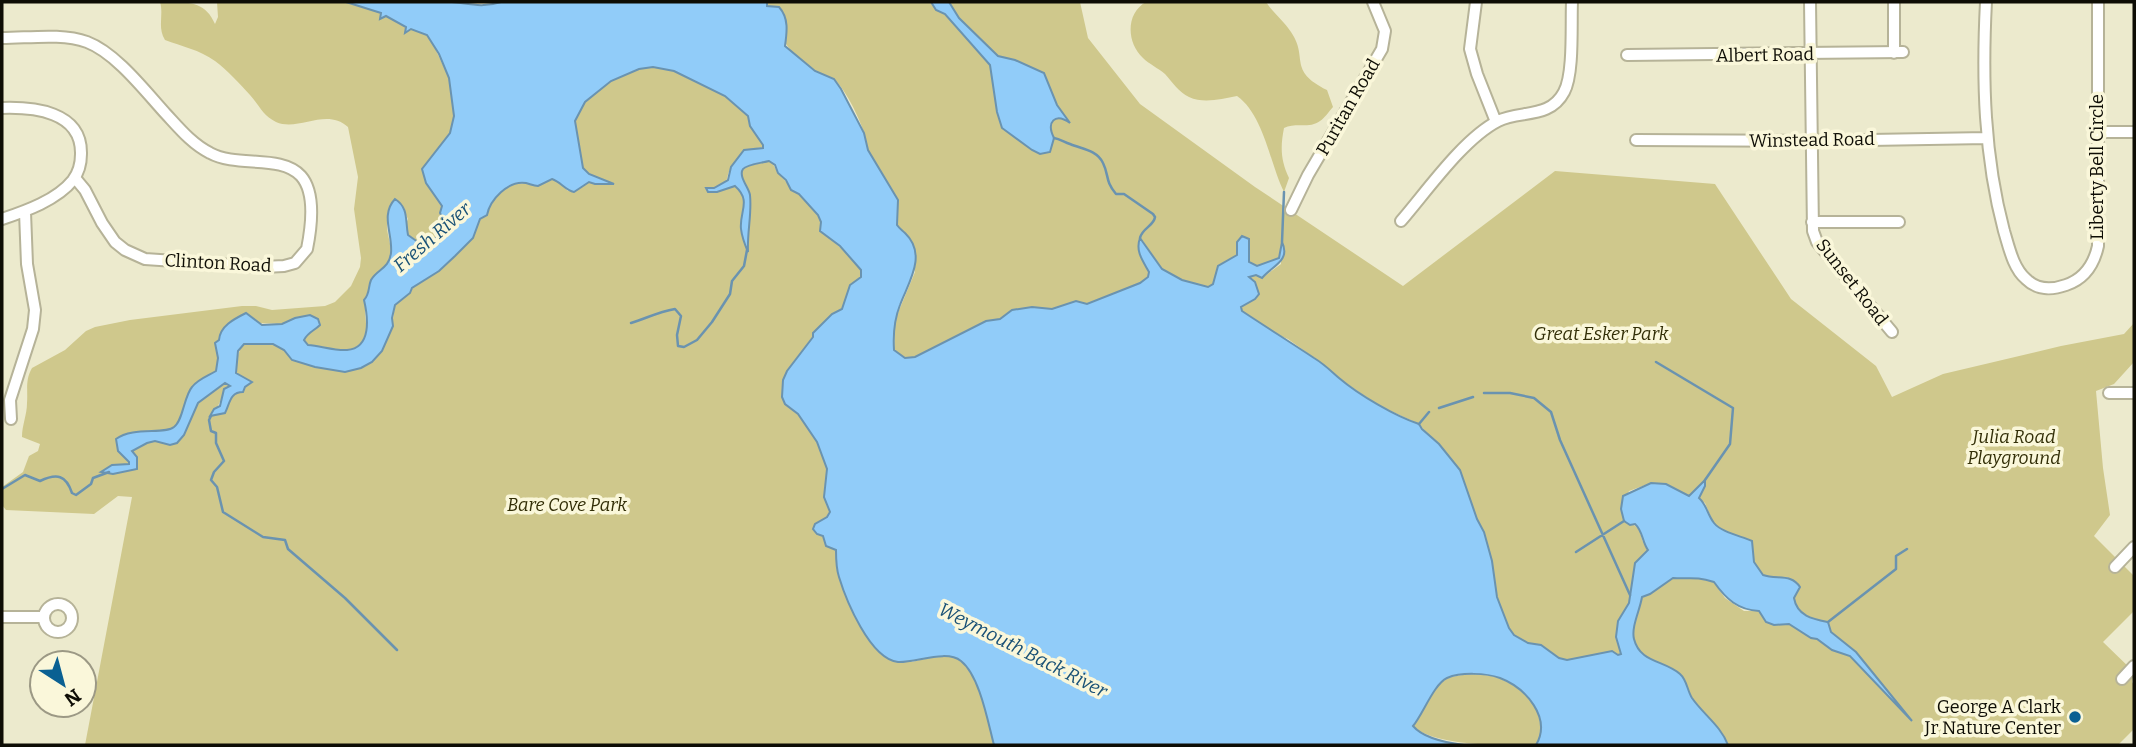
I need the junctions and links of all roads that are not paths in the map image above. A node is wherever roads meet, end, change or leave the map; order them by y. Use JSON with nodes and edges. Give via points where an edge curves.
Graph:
{"nodes":[{"id":1,"x":1373,"y":2,"type":"edge"},
{"id":2,"x":1476,"y":2,"type":"edge"},
{"id":3,"x":1572,"y":2,"type":"edge"},
{"id":4,"x":1810,"y":2,"type":"edge"},
{"id":5,"x":1894,"y":2,"type":"edge"},
{"id":6,"x":1986,"y":2,"type":"edge"},
{"id":7,"x":2098,"y":2,"type":"edge"},
{"id":8,"x":2,"y":38,"type":"edge"},
{"id":9,"x":1811,"y":54,"type":"junction"},
{"id":10,"x":1627,"y":55,"type":"dead end"},
{"id":11,"x":2,"y":108,"type":"edge"},
{"id":12,"x":1496,"y":122,"type":"junction"},
{"id":13,"x":2097,"y":132,"type":"junction"},
{"id":14,"x":2134,"y":132,"type":"edge"},
{"id":15,"x":1987,"y":138,"type":"junction"},
{"id":16,"x":1636,"y":140,"type":"dead end"},
{"id":17,"x":1811,"y":141,"type":"junction"},
{"id":18,"x":75,"y":178,"type":"junction"},
{"id":19,"x":1291,"y":210,"type":"dead end"},
{"id":20,"x":25,"y":212,"type":"junction"},
{"id":21,"x":2,"y":219,"type":"edge"},
{"id":22,"x":1401,"y":221,"type":"dead end"},
{"id":23,"x":1899,"y":222,"type":"dead end"},
{"id":24,"x":1812,"y":226,"type":"junction"},
{"id":25,"x":1892,"y":332,"type":"dead end"},
{"id":26,"x":2109,"y":393,"type":"dead end"},
{"id":27,"x":2134,"y":393,"type":"edge"},
{"id":28,"x":11,"y":419,"type":"dead end"},
{"id":29,"x":2134,"y":547,"type":"edge"},
{"id":30,"x":2115,"y":567,"type":"dead end"},
{"id":31,"x":2,"y":617,"type":"edge"},
{"id":32,"x":43,"y":617,"type":"dead end"},
{"id":33,"x":2134,"y":666,"type":"edge"},
{"id":34,"x":2122,"y":679,"type":"dead end"}],
"edges":[{"from":1,"to":19,"type":"street","name":"Puritan Road","via":[[1385,31],[1382,49]]},
{"from":2,"to":12,"type":"street","via":[[1470,49]]},
{"from":3,"to":12,"type":"street","via":[[1566,90],[1553,106]]},
{"from":4,"to":9,"type":"street"},
{"from":5,"to":9,"type":"street","name":"Albert Road","via":[[1899,53]]},
{"from":6,"to":15,"type":"street","name":"Liberty Bell Circle"},
{"from":7,"to":13,"type":"street","name":"Liberty Bell Circle"},
{"from":8,"to":18,"type":"street","name":"Clinton Road","via":[[68,38],[89,43],[112,58],[210,154],[293,170],[304,180],[310,197],[307,249],[284,266],[145,259],[115,242]]},
{"from":9,"to":10,"type":"street","name":"Albert Road"},
{"from":9,"to":17,"type":"street"},
{"from":11,"to":18,"type":"street","via":[[43,110],[70,124],[81,148]]},
{"from":12,"to":22,"type":"street","via":[[1462,151]]},
{"from":13,"to":14,"type":"street"},
{"from":13,"to":15,"type":"street","name":"Liberty Bell Circle","via":[[2096,254],[2082,276],[2052,288],[2025,279],[2012,258],[1998,208]]},
{"from":15,"to":17,"type":"street","name":"Winstead Road"},
{"from":16,"to":17,"type":"street","name":"Winstead Road"},
{"from":17,"to":24,"type":"street"},
{"from":18,"to":20,"type":"street"},
{"from":20,"to":21,"type":"street"},
{"from":20,"to":28,"type":"street","via":[[33,329],[10,400]]},
{"from":23,"to":24,"type":"street"},
{"from":24,"to":25,"type":"street","name":"Sunset Road","via":[[1817,242]]},
{"from":26,"to":27,"type":"street"},
{"from":29,"to":30,"type":"street"},
{"from":31,"to":32,"type":"street"},
{"from":33,"to":34,"type":"street"}]}
